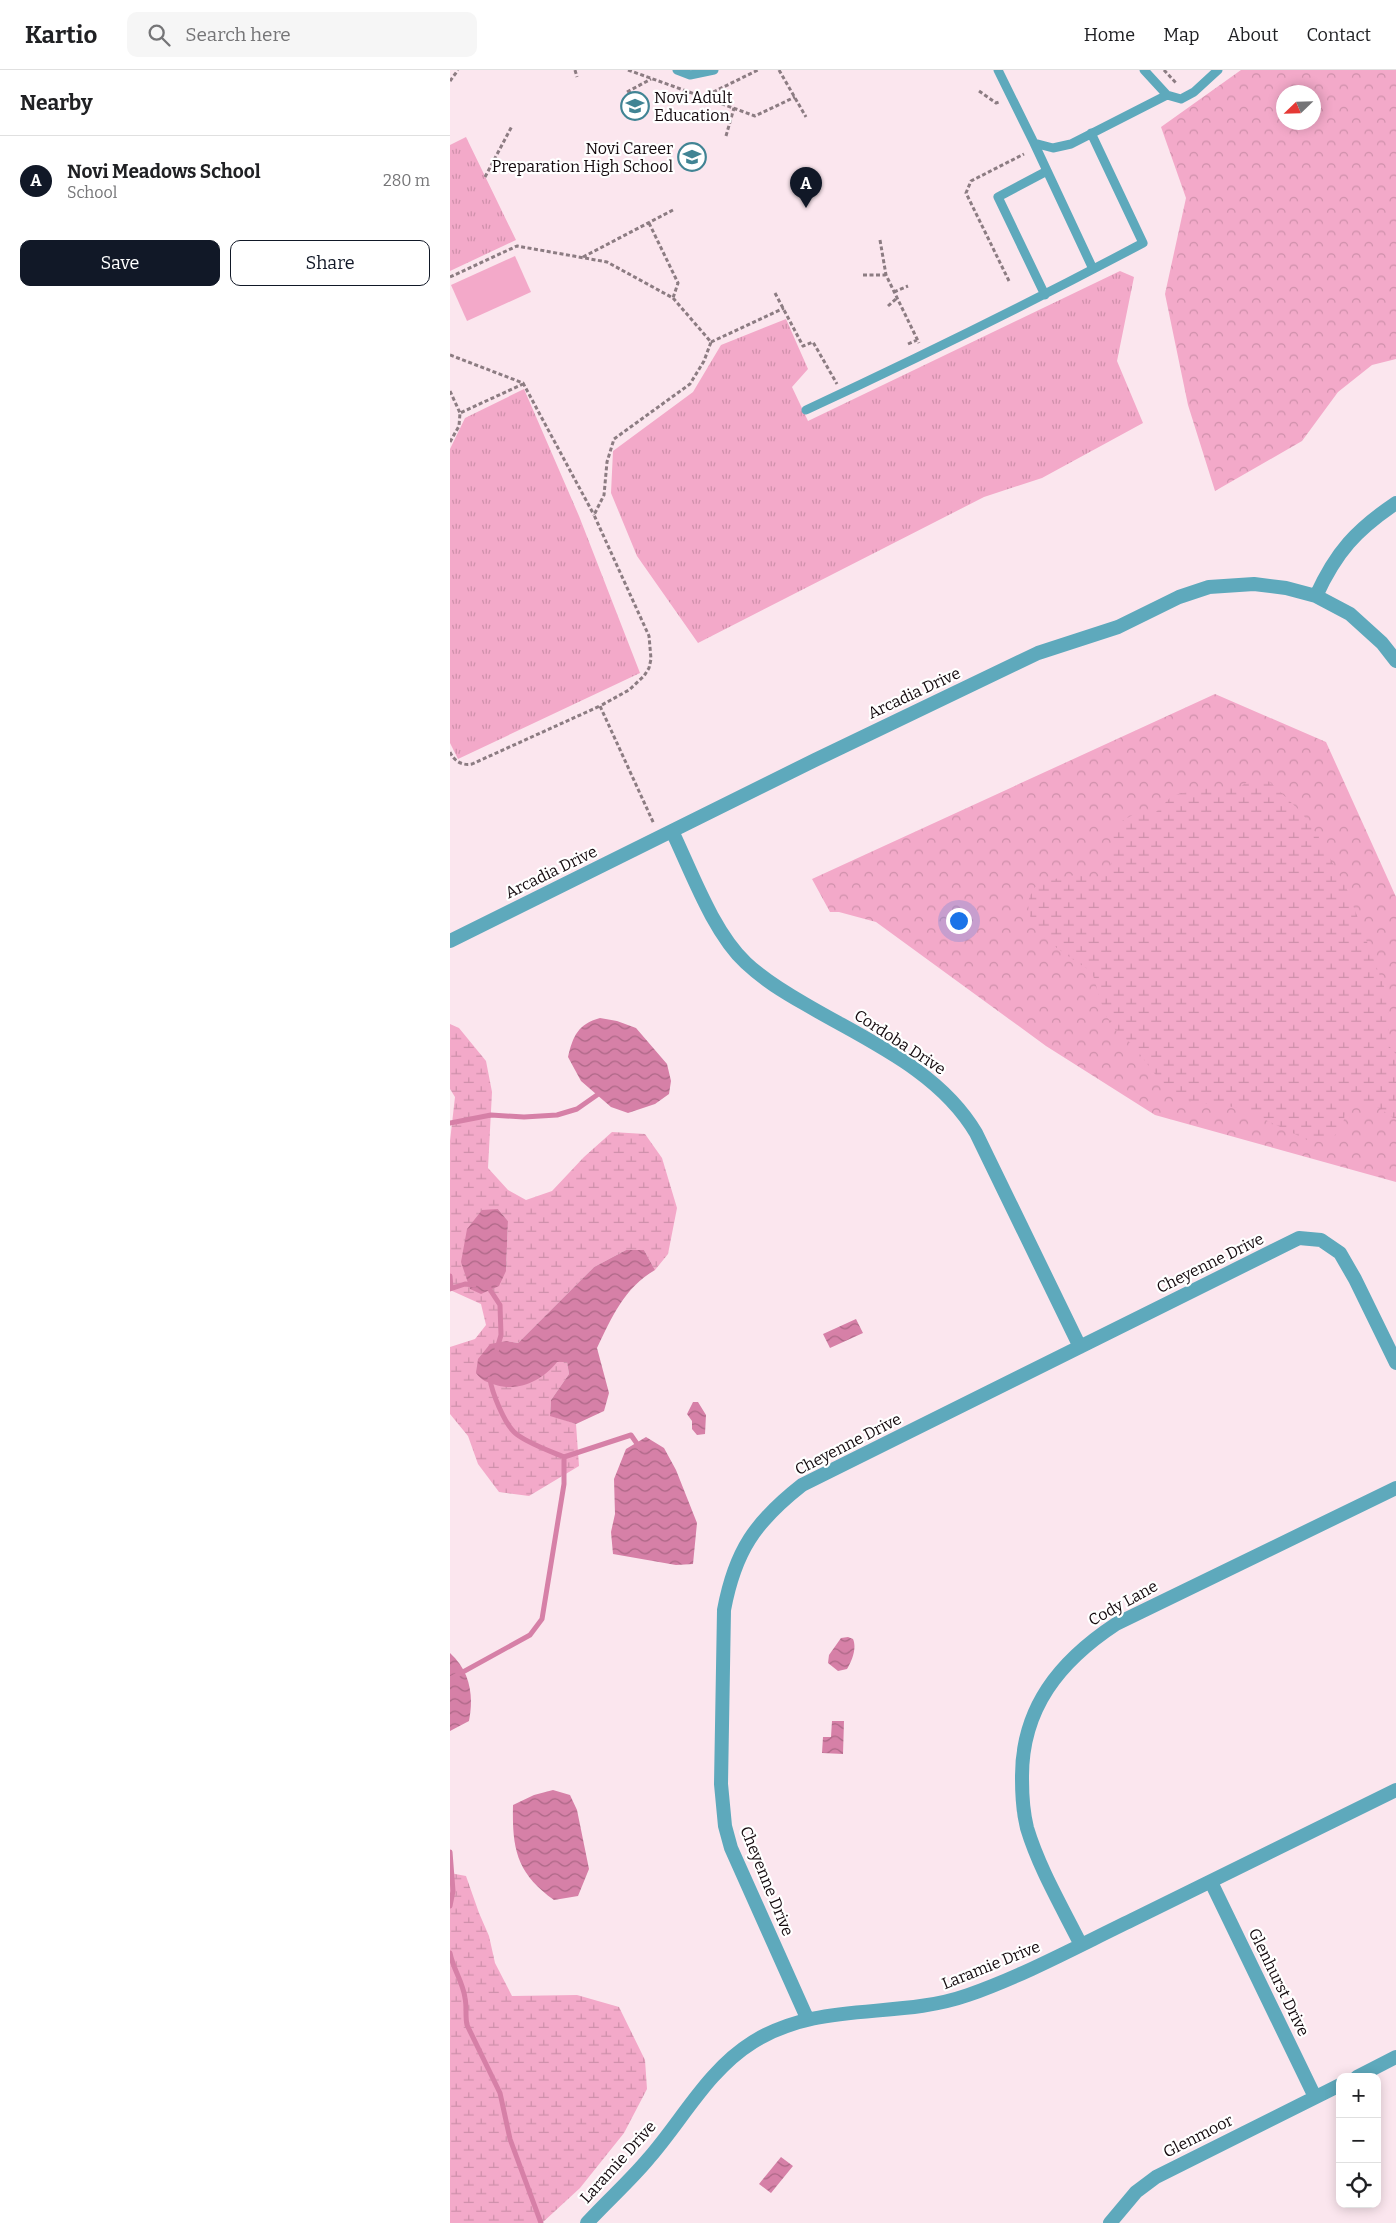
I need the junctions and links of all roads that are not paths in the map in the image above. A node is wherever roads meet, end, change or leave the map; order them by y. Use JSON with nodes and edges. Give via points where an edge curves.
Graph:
{"nodes":[{"id":1,"x":677,"y":70,"type":"edge"},
{"id":2,"x":714,"y":70,"type":"edge"},
{"id":3,"x":998,"y":70,"type":"edge"},
{"id":4,"x":1144,"y":70,"type":"edge"},
{"id":5,"x":1218,"y":70,"type":"edge"},
{"id":6,"x":1167,"y":95,"type":"junction"},
{"id":7,"x":1091,"y":133,"type":"junction"},
{"id":8,"x":1034,"y":143,"type":"junction"},
{"id":9,"x":1047,"y":171,"type":"junction"},
{"id":10,"x":1093,"y":269,"type":"junction"},
{"id":11,"x":1045,"y":295,"type":"junction"},
{"id":12,"x":806,"y":410,"type":"dead end"},
{"id":13,"x":1396,"y":503,"type":"edge"},
{"id":14,"x":1316,"y":596,"type":"junction"},
{"id":15,"x":1396,"y":661,"type":"edge"},
{"id":16,"x":672,"y":831,"type":"junction"},
{"id":17,"x":450,"y":941,"type":"edge"},
{"id":18,"x":1080,"y":1347,"type":"junction"},
{"id":19,"x":1396,"y":1363,"type":"edge"},
{"id":20,"x":1396,"y":1488,"type":"edge"},
{"id":21,"x":1396,"y":1790,"type":"edge"},
{"id":22,"x":1211,"y":1882,"type":"junction"},
{"id":23,"x":1081,"y":1945,"type":"junction"},
{"id":24,"x":807,"y":2018,"type":"junction"},
{"id":25,"x":1396,"y":2057,"type":"edge"},
{"id":26,"x":1365,"y":2073,"type":"edge"},
{"id":27,"x":1336,"y":2087,"type":"edge"},
{"id":28,"x":1315,"y":2097,"type":"junction"},
{"id":29,"x":587,"y":2223,"type":"edge"},
{"id":30,"x":1110,"y":2223,"type":"edge"}],
"edges":[{"from":1,"to":2,"type":"lane","via":[[690,75]]},
{"from":3,"to":8,"type":"lane"},
{"from":4,"to":6,"type":"lane"},
{"from":5,"to":6,"type":"lane","via":[[1194,92],[1181,99]]},
{"from":6,"to":7,"type":"lane"},
{"from":7,"to":8,"type":"lane","via":[[1071,144],[1053,148]]},
{"from":7,"to":10,"type":"lane","via":[[1143,243]]},
{"from":8,"to":9,"type":"lane"},
{"from":9,"to":10,"type":"lane"},
{"from":9,"to":11,"type":"lane","via":[[998,197]]},
{"from":10,"to":11,"type":"lane"},
{"from":11,"to":12,"type":"lane"},
{"from":13,"to":14,"type":"street","via":[[1363,527],[1344,547]]},
{"from":14,"to":15,"type":"street","name":"Arcadia Drive","via":[[1350,614],[1382,643]]},
{"from":14,"to":16,"type":"street","name":"Arcadia Drive","via":[[1254,584],[1209,587],[1186,594],[1118,627],[1038,653]]},
{"from":16,"to":17,"type":"street","name":"Arcadia Drive"},
{"from":16,"to":18,"type":"street","name":"Cordoba Drive","via":[[717,924],[746,963],[768,982],[910,1066],[943,1091],[964,1114]]},
{"from":18,"to":19,"type":"street","name":"Cheyenne Drive","via":[[1303,1238],[1321,1240],[1345,1260]]},
{"from":18,"to":24,"type":"street","name":"Cheyenne Drive","via":[[802,1485],[777,1504],[758,1525],[738,1560],[728,1587],[723,1626],[722,1806],[731,1848]]},
{"from":20,"to":23,"type":"street","name":"Cody Lane","via":[[1116,1624],[1093,1639],[1056,1675],[1028,1728],[1022,1768],[1022,1801],[1036,1853]]},
{"from":21,"to":22,"type":"street","name":"Laramie Drive"},
{"from":22,"to":23,"type":"street","name":"Laramie Drive"},
{"from":22,"to":28,"type":"street","name":"Glenhurst Drive"},
{"from":23,"to":24,"type":"street","name":"Laramie Drive","via":[[1014,1977],[944,2003]]},
{"from":24,"to":29,"type":"street","name":"Laramie Drive","via":[[767,2033],[730,2059],[697,2094],[649,2158]]},
{"from":25,"to":26,"type":"street"},
{"from":27,"to":28,"type":"street","name":"Glenmoor"},
{"from":28,"to":30,"type":"street","name":"Glenmoor","via":[[1156,2178],[1136,2192]]}]}
